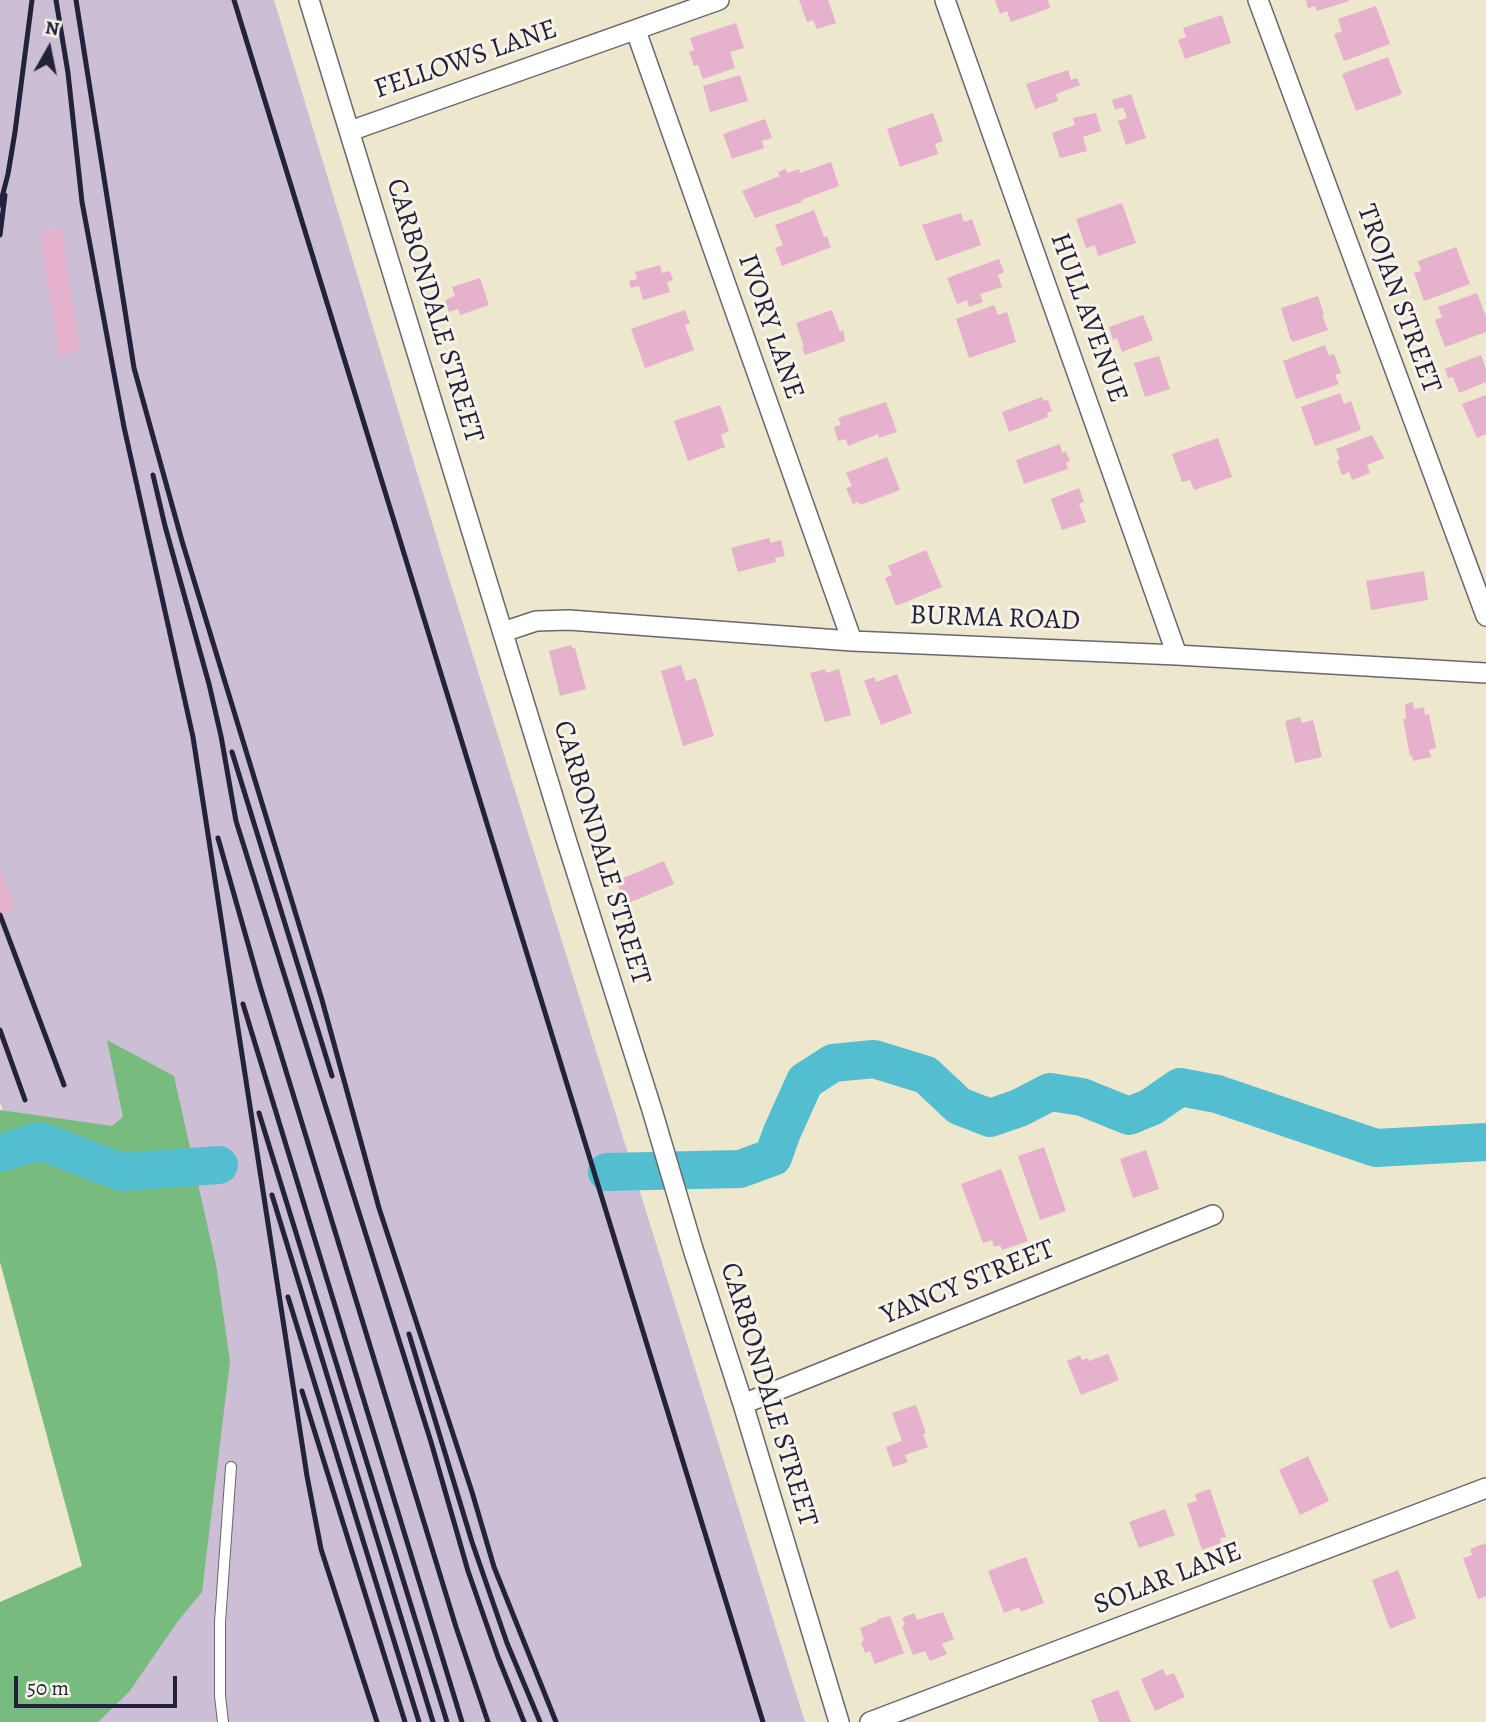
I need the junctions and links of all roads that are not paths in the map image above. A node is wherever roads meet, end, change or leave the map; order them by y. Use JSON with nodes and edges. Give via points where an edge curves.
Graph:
{"nodes":[{"id":1,"x":309,"y":0,"type":"edge"},
{"id":2,"x":719,"y":0,"type":"edge"},
{"id":3,"x":945,"y":0,"type":"edge"},
{"id":4,"x":1258,"y":0,"type":"edge"},
{"id":5,"x":636,"y":31,"type":"junction"},
{"id":6,"x":350,"y":131,"type":"junction"},
{"id":7,"x":1486,"y":616,"type":"edge"},
{"id":8,"x":503,"y":632,"type":"junction"},
{"id":9,"x":852,"y":641,"type":"junction"},
{"id":10,"x":1177,"y":655,"type":"junction"},
{"id":11,"x":1486,"y":673,"type":"edge"},
{"id":12,"x":1213,"y":1215,"type":"dead end"},
{"id":13,"x":743,"y":1404,"type":"junction"},
{"id":14,"x":231,"y":1467,"type":"dead end"},
{"id":15,"x":1486,"y":1488,"type":"edge"},
{"id":16,"x":223,"y":1722,"type":"edge"},
{"id":17,"x":839,"y":1722,"type":"edge"},
{"id":18,"x":870,"y":1722,"type":"edge"}],
"edges":[{"from":1,"to":6,"type":"street","name":"CARBONDALE STREET"},
{"from":2,"to":5,"type":"street","name":"FELLOWS LANE"},
{"from":3,"to":10,"type":"street","name":"HULL AVENUE"},
{"from":4,"to":7,"type":"street","name":"TROJAN STREET"},
{"from":5,"to":6,"type":"street","name":"FELLOWS LANE"},
{"from":5,"to":9,"type":"street","name":"IVORY LANE"},
{"from":6,"to":8,"type":"street","name":"CARBONDALE STREET"},
{"from":8,"to":9,"type":"street","name":"BURMA ROAD","via":[[536,621],[569,620]]},
{"from":8,"to":13,"type":"street","name":"CARBONDALE STREET"},
{"from":9,"to":10,"type":"street","name":"BURMA ROAD"},
{"from":10,"to":11,"type":"street","name":"BURMA ROAD"},
{"from":12,"to":13,"type":"street","name":"YANCY STREET"},
{"from":13,"to":17,"type":"street","name":"CARBONDALE STREET"},
{"from":14,"to":16,"type":"lane","via":[[220,1622]]},
{"from":15,"to":18,"type":"street","name":"SOLAR LANE"}]}
